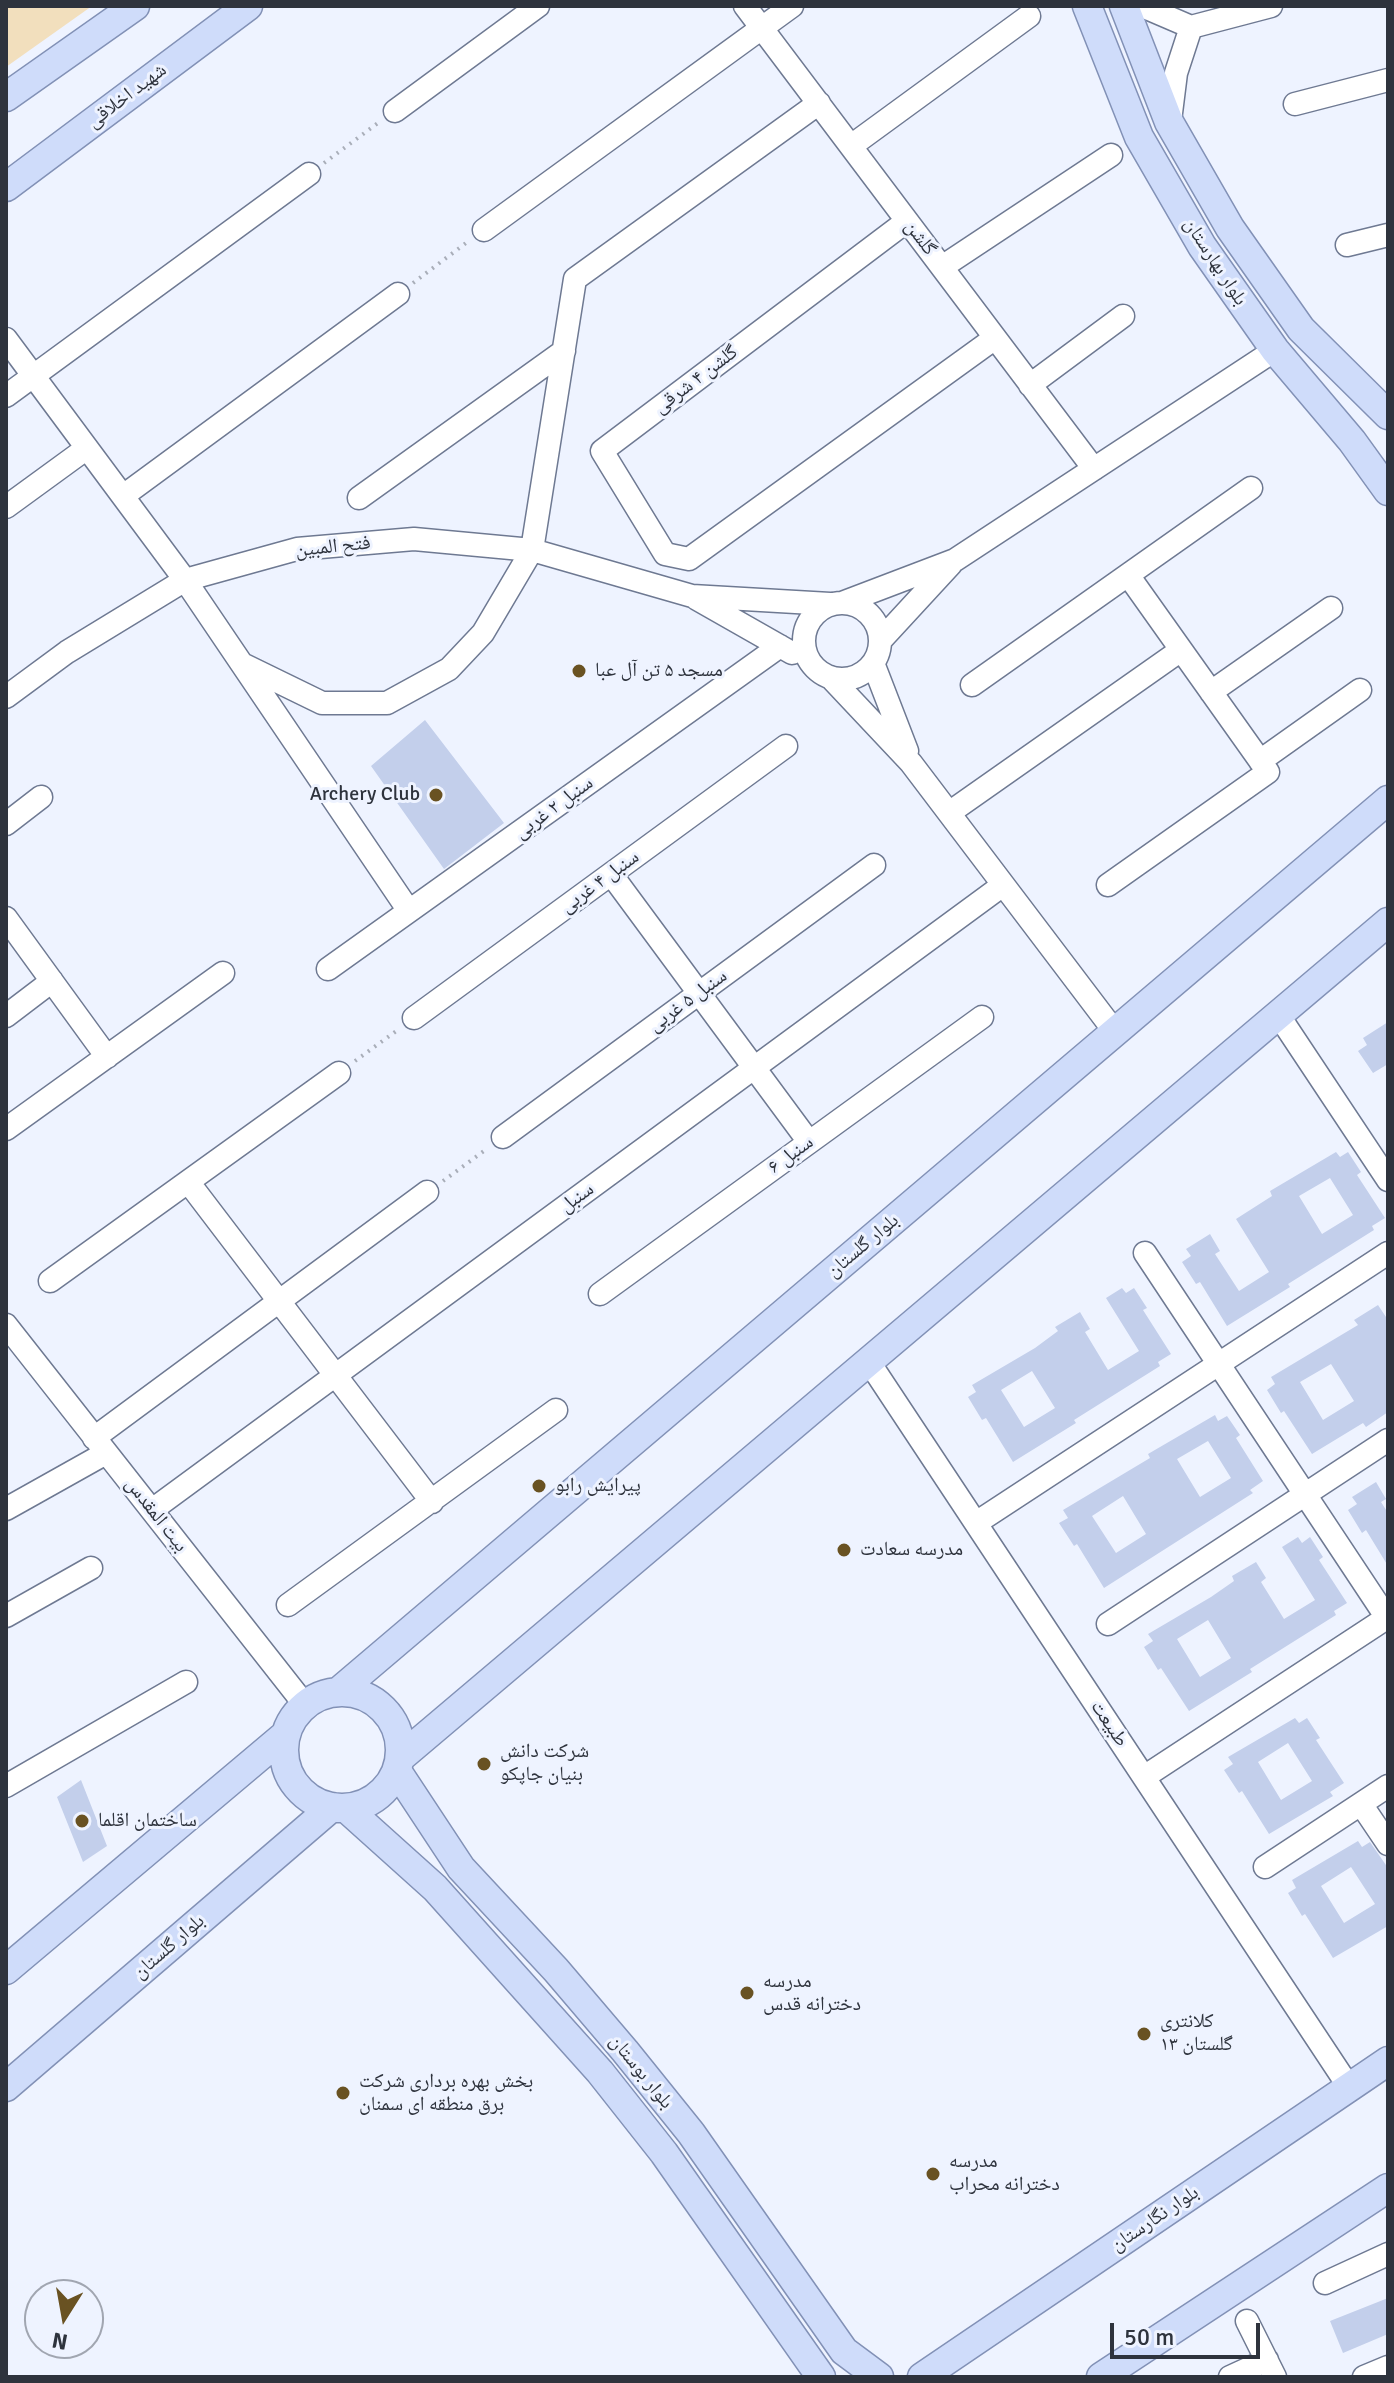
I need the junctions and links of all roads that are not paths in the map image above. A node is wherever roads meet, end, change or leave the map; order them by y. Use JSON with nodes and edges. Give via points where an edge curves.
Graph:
{"nodes":[{"id":1,"x":135,"y":6,"type":"edge"},
{"id":2,"x":248,"y":6,"type":"edge"},
{"id":3,"x":538,"y":6,"type":"edge"},
{"id":4,"x":745,"y":6,"type":"edge"},
{"id":5,"x":792,"y":6,"type":"edge"},
{"id":6,"x":1087,"y":6,"type":"edge"},
{"id":7,"x":1124,"y":6,"type":"edge"},
{"id":8,"x":1142,"y":6,"type":"edge"},
{"id":9,"x":1271,"y":6,"type":"edge"},
{"id":10,"x":1029,"y":16,"type":"dead end"},
{"id":11,"x":217,"y":18,"type":"edge"},
{"id":12,"x":761,"y":27,"type":"junction"},
{"id":13,"x":1191,"y":27,"type":"junction"},
{"id":14,"x":1388,"y":80,"type":"edge"},
{"id":15,"x":6,"y":97,"type":"edge"},
{"id":16,"x":819,"y":103,"type":"junction"},
{"id":17,"x":1295,"y":104,"type":"dead end"},
{"id":18,"x":395,"y":111,"type":"road end"},
{"id":19,"x":1169,"y":122,"type":"junction"},
{"id":20,"x":851,"y":146,"type":"junction"},
{"id":21,"x":1111,"y":155,"type":"dead end"},
{"id":22,"x":309,"y":174,"type":"road end"},
{"id":23,"x":6,"y":187,"type":"edge"},
{"id":24,"x":907,"y":221,"type":"junction"},
{"id":25,"x":484,"y":230,"type":"road end"},
{"id":26,"x":1388,"y":235,"type":"edge"},
{"id":27,"x":1347,"y":245,"type":"dead end"},
{"id":28,"x":942,"y":267,"type":"junction"},
{"id":29,"x":398,"y":294,"type":"road end"},
{"id":30,"x":1123,"y":316,"type":"dead end"},
{"id":31,"x":995,"y":338,"type":"junction"},
{"id":32,"x":6,"y":339,"type":"edge"},
{"id":33,"x":1275,"y":350,"type":"junction"},
{"id":34,"x":564,"y":351,"type":"junction"},
{"id":35,"x":34,"y":376,"type":"junction"},
{"id":36,"x":1030,"y":385,"type":"junction"},
{"id":37,"x":6,"y":396,"type":"edge"},
{"id":38,"x":1388,"y":415,"type":"edge"},
{"id":39,"x":87,"y":448,"type":"junction"},
{"id":40,"x":1094,"y":469,"type":"junction"},
{"id":41,"x":1251,"y":488,"type":"dead end"},
{"id":42,"x":1388,"y":491,"type":"edge"},
{"id":43,"x":123,"y":496,"type":"junction"},
{"id":44,"x":359,"y":498,"type":"dead end"},
{"id":45,"x":6,"y":507,"type":"edge"},
{"id":46,"x":532,"y":550,"type":"junction"},
{"id":47,"x":955,"y":560,"type":"junction"},
{"id":48,"x":1128,"y":575,"type":"junction"},
{"id":49,"x":185,"y":580,"type":"junction"},
{"id":50,"x":692,"y":596,"type":"junction"},
{"id":51,"x":836,"y":604,"type":"junction"},
{"id":52,"x":1331,"y":608,"type":"dead end"},
{"id":53,"x":880,"y":641,"type":"junction"},
{"id":54,"x":780,"y":646,"type":"junction"},
{"id":55,"x":1181,"y":650,"type":"junction"},
{"id":56,"x":811,"y":663,"type":"junction"},
{"id":57,"x":873,"y":663,"type":"junction"},
{"id":58,"x":242,"y":664,"type":"junction"},
{"id":59,"x":830,"y":677,"type":"junction"},
{"id":60,"x":972,"y":685,"type":"dead end"},
{"id":61,"x":1360,"y":690,"type":"dead end"},
{"id":62,"x":1211,"y":692,"type":"junction"},
{"id":63,"x":6,"y":697,"type":"edge"},
{"id":64,"x":786,"y":746,"type":"dead end"},
{"id":65,"x":911,"y":763,"type":"junction"},
{"id":66,"x":1264,"y":767,"type":"junction"},
{"id":67,"x":41,"y":797,"type":"dead end"},
{"id":68,"x":1388,"y":800,"type":"edge"},
{"id":69,"x":949,"y":813,"type":"junction"},
{"id":70,"x":6,"y":824,"type":"edge"},
{"id":71,"x":874,"y":865,"type":"dead end"},
{"id":72,"x":611,"y":874,"type":"junction"},
{"id":73,"x":1003,"y":885,"type":"junction"},
{"id":74,"x":1108,"y":885,"type":"dead end"},
{"id":75,"x":409,"y":911,"type":"junction"},
{"id":76,"x":6,"y":918,"type":"edge"},
{"id":77,"x":1388,"y":922,"type":"edge"},
{"id":78,"x":328,"y":969,"type":"dead end"},
{"id":79,"x":223,"y":973,"type":"dead end"},
{"id":80,"x":52,"y":981,"type":"junction"},
{"id":81,"x":699,"y":993,"type":"junction"},
{"id":82,"x":6,"y":1016,"type":"edge"},
{"id":83,"x":1279,"y":1016,"type":"junction"},
{"id":84,"x":982,"y":1017,"type":"dead end"},
{"id":85,"x":414,"y":1018,"type":"road end"},
{"id":86,"x":1115,"y":1032,"type":"junction"},
{"id":87,"x":107,"y":1057,"type":"junction"},
{"id":88,"x":754,"y":1068,"type":"junction"},
{"id":89,"x":339,"y":1073,"type":"road end"},
{"id":90,"x":6,"y":1129,"type":"edge"},
{"id":91,"x":503,"y":1137,"type":"road end"},
{"id":92,"x":809,"y":1142,"type":"junction"},
{"id":93,"x":1385,"y":1168,"type":"edge"},
{"id":94,"x":189,"y":1183,"type":"junction"},
{"id":95,"x":427,"y":1192,"type":"road end"},
{"id":96,"x":1145,"y":1253,"type":"dead end"},
{"id":97,"x":1388,"y":1253,"type":"edge"},
{"id":98,"x":50,"y":1281,"type":"dead end"},
{"id":99,"x":600,"y":1294,"type":"dead end"},
{"id":100,"x":279,"y":1301,"type":"junction"},
{"id":101,"x":6,"y":1325,"type":"edge"},
{"id":102,"x":869,"y":1362,"type":"junction"},
{"id":103,"x":1219,"y":1364,"type":"junction"},
{"id":104,"x":335,"y":1375,"type":"junction"},
{"id":105,"x":556,"y":1410,"type":"dead end"},
{"id":106,"x":1388,"y":1440,"type":"edge"},
{"id":107,"x":100,"y":1445,"type":"junction"},
{"id":108,"x":1305,"y":1494,"type":"junction"},
{"id":109,"x":432,"y":1502,"type":"junction"},
{"id":110,"x":6,"y":1509,"type":"edge"},
{"id":111,"x":152,"y":1510,"type":"junction"},
{"id":112,"x":976,"y":1523,"type":"junction"},
{"id":113,"x":91,"y":1568,"type":"dead end"},
{"id":114,"x":288,"y":1605,"type":"dead end"},
{"id":115,"x":6,"y":1616,"type":"edge"},
{"id":116,"x":1388,"y":1617,"type":"edge"},
{"id":117,"x":1108,"y":1624,"type":"dead end"},
{"id":118,"x":186,"y":1682,"type":"dead end"},
{"id":119,"x":338,"y":1692,"type":"junction"},
{"id":120,"x":305,"y":1705,"type":"junction"},
{"id":121,"x":285,"y":1735,"type":"junction"},
{"id":122,"x":398,"y":1765,"type":"junction"},
{"id":123,"x":1144,"y":1777,"type":"junction"},
{"id":124,"x":6,"y":1786,"type":"edge"},
{"id":125,"x":1388,"y":1786,"type":"edge"},
{"id":126,"x":1361,"y":1804,"type":"junction"},
{"id":127,"x":339,"y":1808,"type":"junction"},
{"id":128,"x":1388,"y":1844,"type":"edge"},
{"id":129,"x":1265,"y":1867,"type":"dead end"},
{"id":130,"x":6,"y":1970,"type":"edge"},
{"id":131,"x":1388,"y":2061,"type":"edge"},
{"id":132,"x":6,"y":2087,"type":"edge"},
{"id":133,"x":1349,"y":2087,"type":"junction"},
{"id":134,"x":1388,"y":2188,"type":"edge"},
{"id":135,"x":1388,"y":2254,"type":"edge"},
{"id":136,"x":1325,"y":2283,"type":"dead end"},
{"id":137,"x":1247,"y":2321,"type":"dead end"},
{"id":138,"x":1388,"y":2367,"type":"edge"},
{"id":139,"x":1271,"y":2368,"type":"edge"},
{"id":140,"x":821,"y":2377,"type":"edge"},
{"id":141,"x":879,"y":2377,"type":"edge"},
{"id":142,"x":922,"y":2377,"type":"edge"},
{"id":143,"x":1101,"y":2377,"type":"edge"},
{"id":144,"x":1230,"y":2377,"type":"edge"},
{"id":145,"x":1364,"y":2377,"type":"edge"}],
"edges":[{"from":1,"to":15,"type":"main road"},
{"from":2,"to":11,"type":"main road","name":"شهید اخلاقی"},
{"from":3,"to":18,"type":"street"},
{"from":4,"to":12,"type":"street","name":"گلشن"},
{"from":5,"to":12,"type":"street"},
{"from":6,"to":33,"type":"main road","name":"بلوار بهارستان","via":[[1139,137],[1202,246]]},
{"from":7,"to":19,"type":"main road","name":"بلوار بهارستان"},
{"from":8,"to":13,"type":"street"},
{"from":9,"to":13,"type":"street"},
{"from":10,"to":20,"type":"street"},
{"from":11,"to":23,"type":"main road","name":"شهید اخلاقی"},
{"from":12,"to":16,"type":"street","name":"گلشن"},
{"from":12,"to":25,"type":"street"},
{"from":13,"to":19,"type":"street","via":[[1176,73]]},
{"from":14,"to":17,"type":"street"},
{"from":16,"to":20,"type":"street","name":"گلشن"},
{"from":16,"to":34,"type":"street","via":[[575,279]]},
{"from":19,"to":38,"type":"main road","name":"بلوار بهارستان","via":[[1230,228],[1301,329]]},
{"from":20,"to":24,"type":"street","name":"گلشن"},
{"from":21,"to":28,"type":"street"},
{"from":22,"to":35,"type":"street"},
{"from":24,"to":28,"type":"street","name":"گلشن"},
{"from":24,"to":31,"type":"street","name":"گلشن ۴ شرقی","via":[[602,451],[665,554],[689,559]]},
{"from":26,"to":27,"type":"street"},
{"from":28,"to":31,"type":"street","name":"گلشن"},
{"from":29,"to":43,"type":"street"},
{"from":30,"to":36,"type":"street"},
{"from":31,"to":36,"type":"street","name":"گلشن"},
{"from":32,"to":35,"type":"street"},
{"from":33,"to":40,"type":"street"},
{"from":33,"to":42,"type":"main road","name":"بلوار بهارستان"},
{"from":34,"to":44,"type":"street"},
{"from":34,"to":46,"type":"street"},
{"from":35,"to":37,"type":"street"},
{"from":35,"to":39,"type":"street"},
{"from":36,"to":40,"type":"street","name":"گلشن"},
{"from":39,"to":43,"type":"street"},
{"from":39,"to":45,"type":"street"},
{"from":40,"to":47,"type":"street"},
{"from":41,"to":48,"type":"street"},
{"from":43,"to":49,"type":"street"},
{"from":46,"to":49,"type":"street","name":"فتح المبین","via":[[414,539],[297,549]]},
{"from":46,"to":50,"type":"street","name":"فتح المبین"},
{"from":46,"to":58,"type":"street","via":[[483,633],[449,669],[387,703],[322,703]]},
{"from":47,"to":51,"type":"street"},
{"from":47,"to":53,"type":"street"},
{"from":48,"to":55,"type":"street"},
{"from":48,"to":60,"type":"street"},
{"from":49,"to":58,"type":"street"},
{"from":49,"to":63,"type":"street","name":"فتح المبین","via":[[67,652]]},
{"from":50,"to":51,"type":"street"},
{"from":50,"to":54,"type":"street"},
{"from":51,"to":53,"type":"street","via":[[854,604],[873,618]]},
{"from":51,"to":56,"type":"street","via":[[811,618],[805,629],[805,653]]},
{"from":52,"to":62,"type":"street"},
{"from":53,"to":57,"type":"street"},
{"from":54,"to":56,"type":"street"},
{"from":54,"to":75,"type":"street","name":"سنبل ۲ غربی"},
{"from":55,"to":62,"type":"street"},
{"from":55,"to":69,"type":"street"},
{"from":56,"to":59,"type":"street"},
{"from":57,"to":59,"type":"street","via":[[854,677]]},
{"from":57,"to":65,"type":"street"},
{"from":58,"to":75,"type":"street"},
{"from":59,"to":65,"type":"street"},
{"from":61,"to":66,"type":"street"},
{"from":62,"to":66,"type":"street"},
{"from":64,"to":72,"type":"street","name":"سنبل ۴ غربی"},
{"from":65,"to":69,"type":"street"},
{"from":66,"to":74,"type":"street"},
{"from":67,"to":70,"type":"street"},
{"from":68,"to":86,"type":"main road","name":"بلوار گلستان"},
{"from":69,"to":73,"type":"street"},
{"from":71,"to":81,"type":"street","name":"سنبل ۵ غربی"},
{"from":72,"to":81,"type":"street"},
{"from":72,"to":85,"type":"street","name":"سنبل ۴ غربی"},
{"from":73,"to":86,"type":"street"},
{"from":73,"to":88,"type":"street","name":"سنبل"},
{"from":75,"to":78,"type":"street","name":"سنبل ۲ غربی"},
{"from":76,"to":80,"type":"street"},
{"from":77,"to":83,"type":"main road"},
{"from":79,"to":87,"type":"street"},
{"from":80,"to":82,"type":"street"},
{"from":80,"to":87,"type":"street"},
{"from":81,"to":88,"type":"street"},
{"from":81,"to":91,"type":"street","name":"سنبل ۵ غربی"},
{"from":83,"to":93,"type":"street"},
{"from":83,"to":102,"type":"main road"},
{"from":84,"to":92,"type":"street","name":"سنبل ۶"},
{"from":86,"to":119,"type":"main road","name":"بلوار گلستان"},
{"from":87,"to":90,"type":"street"},
{"from":88,"to":92,"type":"street"},
{"from":88,"to":104,"type":"street","name":"سنبل"},
{"from":89,"to":94,"type":"street"},
{"from":92,"to":99,"type":"street","name":"سنبل ۶"},
{"from":94,"to":98,"type":"street"},
{"from":94,"to":100,"type":"street"},
{"from":95,"to":100,"type":"street"},
{"from":96,"to":103,"type":"street"},
{"from":97,"to":103,"type":"street"},
{"from":100,"to":104,"type":"street"},
{"from":100,"to":107,"type":"street"},
{"from":101,"to":107,"type":"street","name":"بیت المقدس"},
{"from":102,"to":112,"type":"street","name":"طبیعت"},
{"from":102,"to":122,"type":"main road"},
{"from":103,"to":108,"type":"street"},
{"from":103,"to":112,"type":"street"},
{"from":104,"to":109,"type":"street"},
{"from":104,"to":111,"type":"street","name":"سنبل"},
{"from":105,"to":109,"type":"street"},
{"from":106,"to":108,"type":"street"},
{"from":107,"to":110,"type":"street"},
{"from":107,"to":111,"type":"street","name":"بیت المقدس"},
{"from":108,"to":116,"type":"street"},
{"from":108,"to":117,"type":"street"},
{"from":109,"to":114,"type":"street"},
{"from":111,"to":120,"type":"street","name":"بیت المقدس"},
{"from":112,"to":123,"type":"street","name":"طبیعت"},
{"from":113,"to":115,"type":"street"},
{"from":116,"to":123,"type":"street"},
{"from":118,"to":124,"type":"street"},
{"from":119,"to":120,"type":"main road"},
{"from":119,"to":122,"type":"main road","via":[[359,1694],[391,1718],[399,1738]]},
{"from":120,"to":121,"type":"main road"},
{"from":121,"to":127,"type":"main road","via":[[286,1764],[299,1789],[314,1801]]},
{"from":121,"to":130,"type":"main road"},
{"from":122,"to":127,"type":"main road","via":[[377,1797]]},
{"from":122,"to":141,"type":"main road","name":"بلوار بوستان","via":[[461,1868],[586,2005],[691,2133],[844,2351]]},
{"from":123,"to":133,"type":"street","name":"طبیعت"},
{"from":125,"to":126,"type":"street"},
{"from":126,"to":128,"type":"street"},
{"from":126,"to":129,"type":"street"},
{"from":127,"to":132,"type":"main road","name":"بلوار گلستان"},
{"from":127,"to":140,"type":"main road","name":"بلوار بوستان","via":[[435,1888],[600,2072],[664,2153]]},
{"from":131,"to":133,"type":"main road","name":"بلوار نگارستان"},
{"from":133,"to":142,"type":"main road","name":"بلوار نگارستان"},
{"from":134,"to":143,"type":"main road"},
{"from":135,"to":136,"type":"street"},
{"from":137,"to":139,"type":"street"},
{"from":138,"to":145,"type":"street"},
{"from":139,"to":144,"type":"street"}]}
